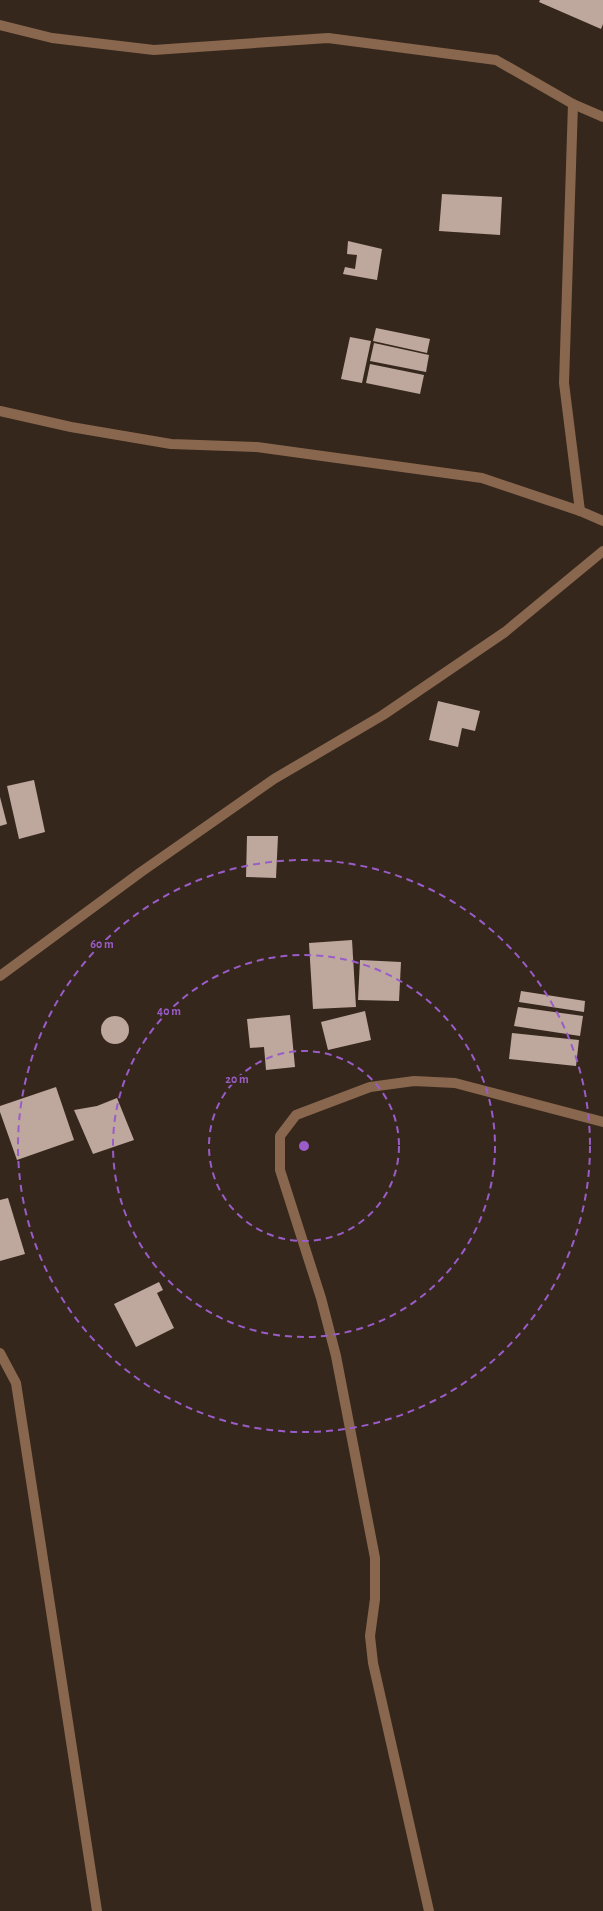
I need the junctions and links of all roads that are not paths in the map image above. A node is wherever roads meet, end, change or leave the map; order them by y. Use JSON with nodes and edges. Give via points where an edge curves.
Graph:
{"nodes":[{"id":1,"x":0,"y":26,"type":"edge"},
{"id":2,"x":572,"y":104,"type":"junction"},
{"id":3,"x":603,"y":117,"type":"edge"},
{"id":4,"x":0,"y":411,"type":"edge"},
{"id":5,"x":580,"y":511,"type":"junction"},
{"id":6,"x":603,"y":522,"type":"edge"},
{"id":7,"x":603,"y":551,"type":"edge"},
{"id":8,"x":0,"y":976,"type":"edge"},
{"id":9,"x":603,"y":1122,"type":"edge"},
{"id":10,"x":0,"y":1353,"type":"edge"},
{"id":11,"x":97,"y":1911,"type":"edge"},
{"id":12,"x":429,"y":1911,"type":"edge"}],
"edges":[{"from":1,"to":2,"type":"street","via":[[52,38],[154,50],[328,38],[496,60]]},
{"from":2,"to":3,"type":"street"},
{"from":2,"to":5,"type":"street","via":[[564,383]]},
{"from":4,"to":5,"type":"street","via":[[71,427],[171,444],[257,447],[482,478]]},
{"from":5,"to":6,"type":"street"},
{"from":7,"to":8,"type":"street","via":[[505,632],[383,715],[274,779],[141,872]]},
{"from":9,"to":12,"type":"street","via":[[455,1083],[414,1081],[370,1088],[296,1115],[280,1136],[280,1170],[321,1298],[336,1356],[376,1558],[375,1599],[370,1636],[373,1663]]},
{"from":10,"to":11,"type":"street","via":[[16,1383]]}]}
